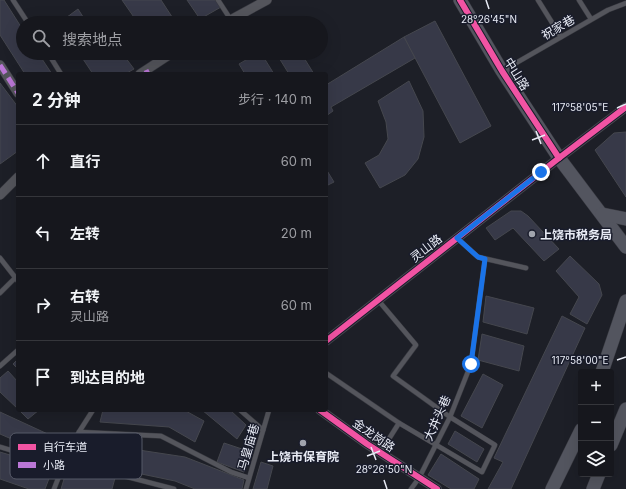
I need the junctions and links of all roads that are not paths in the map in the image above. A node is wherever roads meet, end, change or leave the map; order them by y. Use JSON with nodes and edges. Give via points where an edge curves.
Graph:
{"nodes":[{"id":1,"x":13,"y":0,"type":"edge"},
{"id":2,"x":218,"y":0,"type":"edge"},
{"id":3,"x":267,"y":0,"type":"edge"},
{"id":4,"x":460,"y":0,"type":"edge"},
{"id":5,"x":538,"y":0,"type":"edge"},
{"id":6,"x":579,"y":0,"type":"edge"},
{"id":7,"x":626,"y":3,"type":"edge"},
{"id":8,"x":23,"y":16,"type":"edge"},
{"id":9,"x":226,"y":16,"type":"edge"},
{"id":10,"x":237,"y":16,"type":"edge"},
{"id":11,"x":591,"y":20,"type":"junction"},
{"id":12,"x":561,"y":37,"type":"junction"},
{"id":13,"x":53,"y":60,"type":"edge"},
{"id":14,"x":162,"y":60,"type":"edge"},
{"id":15,"x":0,"y":64,"type":"edge"},
{"id":16,"x":502,"y":71,"type":"junction"},
{"id":17,"x":61,"y":72,"type":"edge"},
{"id":18,"x":145,"y":72,"type":"edge"},
{"id":19,"x":16,"y":90,"type":"edge"},
{"id":20,"x":626,"y":107,"type":"edge"},
{"id":21,"x":559,"y":158,"type":"junction"},
{"id":22,"x":16,"y":179,"type":"edge"},
{"id":23,"x":0,"y":195,"type":"edge"},
{"id":24,"x":602,"y":214,"type":"junction"},
{"id":25,"x":626,"y":219,"type":"edge"},
{"id":26,"x":457,"y":238,"type":"junction"},
{"id":27,"x":626,"y":247,"type":"edge"},
{"id":28,"x":0,"y":258,"type":"edge"},
{"id":29,"x":485,"y":259,"type":"junction"},
{"id":30,"x":526,"y":268,"type":"dead end"},
{"id":31,"x":16,"y":278,"type":"edge"},
{"id":32,"x":16,"y":280,"type":"edge"},
{"id":33,"x":0,"y":293,"type":"edge"},
{"id":34,"x":378,"y":300,"type":"junction"},
{"id":35,"x":626,"y":301,"type":"edge"},
{"id":36,"x":328,"y":339,"type":"edge"},
{"id":37,"x":16,"y":352,"type":"edge"},
{"id":38,"x":0,"y":366,"type":"edge"},
{"id":39,"x":603,"y":369,"type":"edge"},
{"id":40,"x":328,"y":374,"type":"edge"},
{"id":41,"x":626,"y":409,"type":"edge"},
{"id":42,"x":92,"y":412,"type":"edge"},
{"id":43,"x":242,"y":412,"type":"edge"},
{"id":44,"x":268,"y":412,"type":"edge"},
{"id":45,"x":323,"y":412,"type":"edge"},
{"id":46,"x":450,"y":417,"type":"junction"},
{"id":47,"x":399,"y":423,"type":"junction"},
{"id":48,"x":263,"y":430,"type":"junction"},
{"id":49,"x":79,"y":432,"type":"joint"},
{"id":50,"x":100,"y":433,"type":"edge"},
{"id":51,"x":142,"y":435,"type":"edge"},
{"id":52,"x":578,"y":436,"type":"edge"},
{"id":53,"x":613,"y":441,"type":"edge"},
{"id":54,"x":437,"y":444,"type":"junction"},
{"id":55,"x":0,"y":447,"type":"edge"},
{"id":56,"x":10,"y":450,"type":"edge"},
{"id":57,"x":380,"y":453,"type":"junction"},
{"id":58,"x":598,"y":477,"type":"edge"},
{"id":59,"x":249,"y":478,"type":"junction"},
{"id":60,"x":419,"y":478,"type":"junction"},
{"id":61,"x":58,"y":479,"type":"edge"},
{"id":62,"x":135,"y":479,"type":"edge"},
{"id":63,"x":54,"y":489,"type":"edge"},
{"id":64,"x":174,"y":489,"type":"edge"},
{"id":65,"x":246,"y":489,"type":"edge"},
{"id":66,"x":411,"y":489,"type":"edge"},
{"id":67,"x":437,"y":489,"type":"edge"},
{"id":68,"x":552,"y":489,"type":"edge"},
{"id":69,"x":593,"y":489,"type":"edge"}],
"edges":[{"from":1,"to":8,"type":"lane"},
{"from":2,"to":9,"type":"lane"},
{"from":3,"to":10,"type":"street"},
{"from":4,"to":16,"type":"street","name":"中山路"},
{"from":5,"to":12,"type":"lane"},
{"from":6,"to":11,"type":"lane"},
{"from":7,"to":11,"type":"lane","name":"祝家巷"},
{"from":11,"to":12,"type":"lane","name":"祝家巷"},
{"from":12,"to":16,"type":"lane","name":"祝家巷"},
{"from":13,"to":17,"type":"lane"},
{"from":14,"to":18,"type":"street"},
{"from":15,"to":19,"type":"street"},
{"from":16,"to":21,"type":"street","name":"中山路"},
{"from":20,"to":21,"type":"street","name":"灵山路"},
{"from":21,"to":24,"type":"street","name":"中山路"},
{"from":21,"to":26,"type":"street","name":"灵山路"},
{"from":22,"to":23,"type":"street"},
{"from":24,"to":25,"type":"street"},
{"from":24,"to":27,"type":"street","name":"中山路"},
{"from":26,"to":29,"type":"lane","via":[[478,257]]},
{"from":26,"to":34,"type":"street","name":"灵山路"},
{"from":28,"to":31,"type":"lane"},
{"from":29,"to":30,"type":"lane"},
{"from":29,"to":46,"type":"lane","name":"大井头巷","via":[[471,364]]},
{"from":32,"to":33,"type":"lane"},
{"from":34,"to":36,"type":"street","name":"灵山路"},
{"from":34,"to":46,"type":"lane","via":[[416,345],[393,376]]},
{"from":35,"to":39,"type":"street"},
{"from":37,"to":38,"type":"lane"},
{"from":40,"to":47,"type":"lane"},
{"from":41,"to":53,"type":"street"},
{"from":42,"to":49,"type":"lane"},
{"from":43,"to":48,"type":"lane"},
{"from":44,"to":48,"type":"lane","name":"马皇庙巷"},
{"from":45,"to":57,"type":"street","name":"金龙岗路"},
{"from":46,"to":54,"type":"lane","name":"大井头巷"},
{"from":46,"to":54,"type":"lane","via":[[496,445],[482,472]]},
{"from":47,"to":54,"type":"lane"},
{"from":47,"to":57,"type":"lane"},
{"from":48,"to":59,"type":"lane","name":"马皇庙巷"},
{"from":49,"to":50,"type":"lane"},
{"from":51,"to":59,"type":"lane","via":[[161,436],[231,472]]},
{"from":52,"to":68,"type":"street"},
{"from":54,"to":60,"type":"lane","name":"大井头巷"},
{"from":55,"to":56,"type":"lane"},
{"from":57,"to":60,"type":"street","name":"金龙岗路"},
{"from":58,"to":69,"type":"street"},
{"from":59,"to":65,"type":"lane","name":"马皇庙巷"},
{"from":60,"to":66,"type":"lane","name":"大井头巷"},
{"from":60,"to":67,"type":"street","name":"金龙岗路"},
{"from":61,"to":63,"type":"lane"},
{"from":62,"to":64,"type":"lane"}]}
